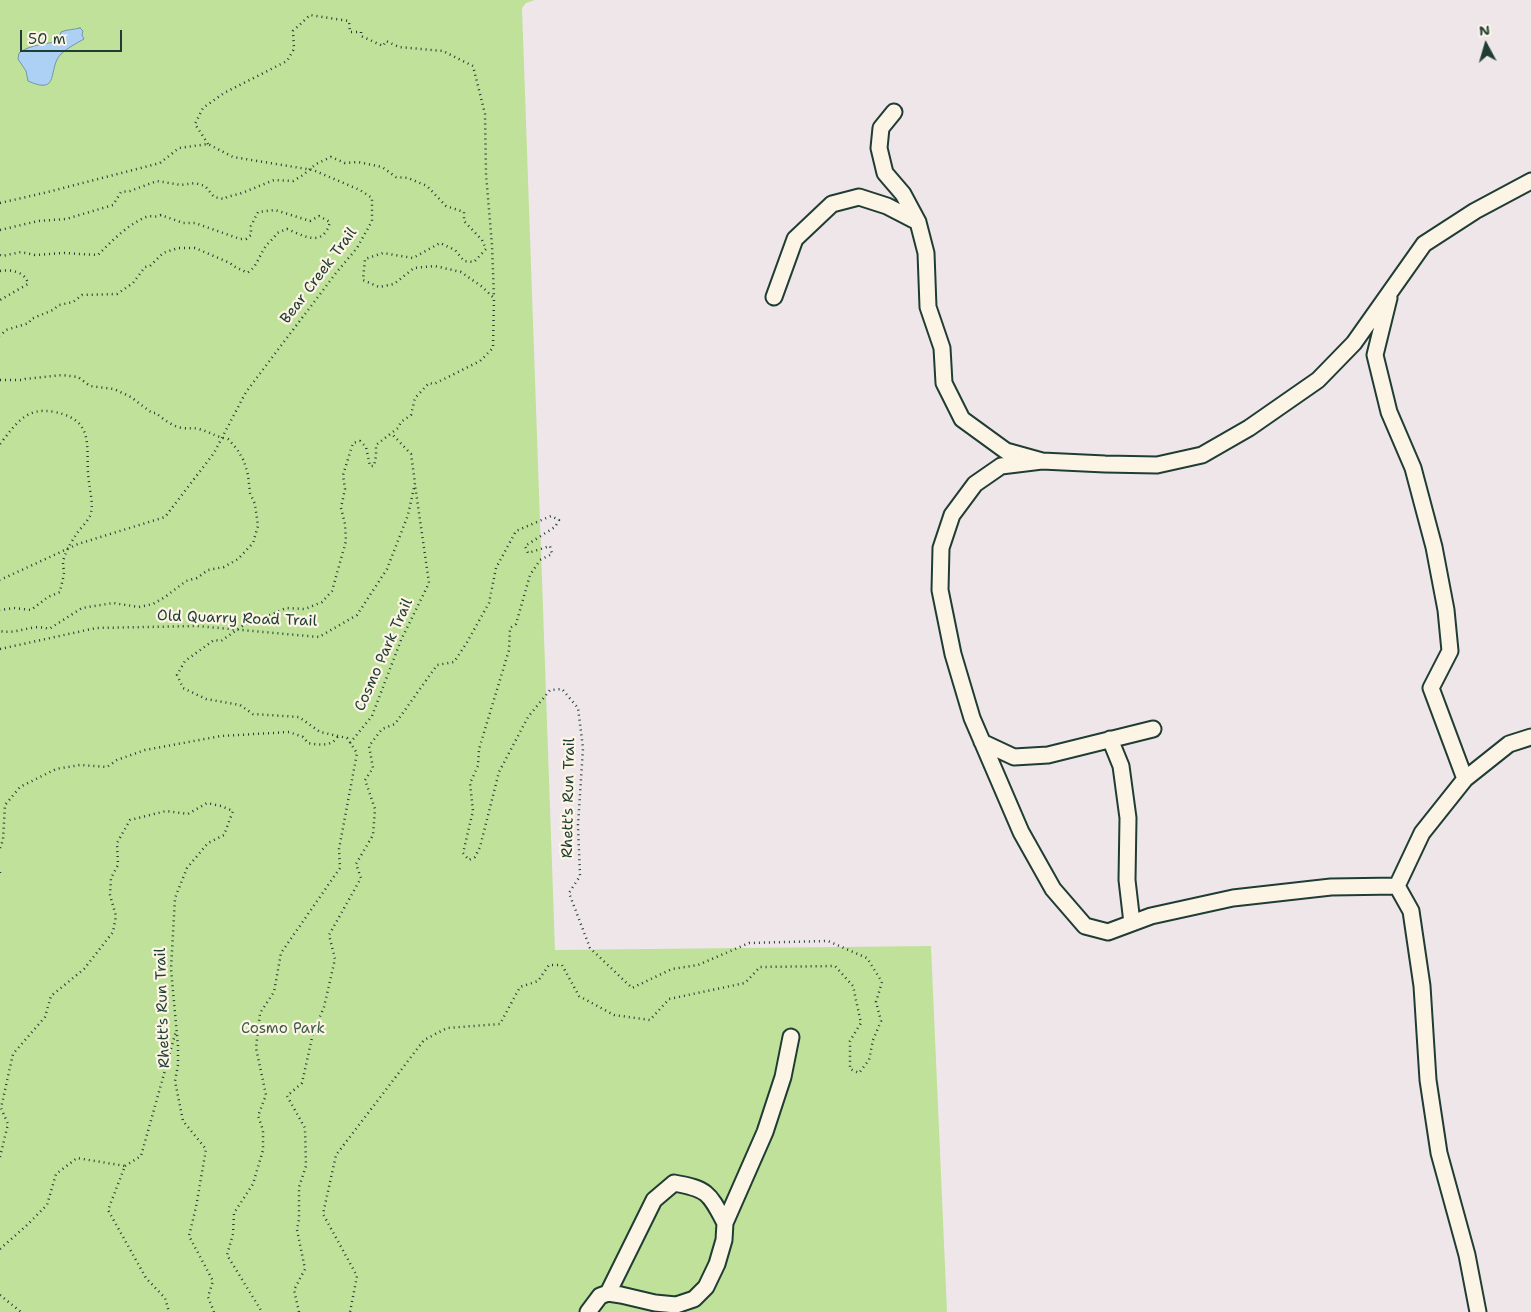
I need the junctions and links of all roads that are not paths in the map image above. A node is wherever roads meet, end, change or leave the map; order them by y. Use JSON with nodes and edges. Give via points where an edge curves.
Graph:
{"nodes":[{"id":1,"x":894,"y":112,"type":"dead end"},
{"id":2,"x":1531,"y":181,"type":"edge"},
{"id":3,"x":918,"y":222,"type":"junction"},
{"id":4,"x":1391,"y":290,"type":"junction"},
{"id":5,"x":774,"y":297,"type":"dead end"},
{"id":6,"x":1042,"y":461,"type":"junction"},
{"id":7,"x":1153,"y":729,"type":"dead end"},
{"id":8,"x":1531,"y":737,"type":"edge"},
{"id":9,"x":1110,"y":739,"type":"junction"},
{"id":10,"x":982,"y":742,"type":"junction"},
{"id":11,"x":1465,"y":779,"type":"junction"},
{"id":12,"x":1397,"y":886,"type":"junction"},
{"id":13,"x":1132,"y":923,"type":"junction"},
{"id":14,"x":792,"y":1037,"type":"dead end"},
{"id":15,"x":725,"y":1223,"type":"junction"},
{"id":16,"x":608,"y":1294,"type":"junction"},
{"id":17,"x":588,"y":1312,"type":"edge"},
{"id":18,"x":1478,"y":1312,"type":"edge"}],
"edges":[{"from":1,"to":3,"type":"lane","via":[[881,128],[879,148],[885,173],[903,194]]},
{"from":2,"to":4,"type":"lane","via":[[1424,244]]},
{"from":3,"to":5,"type":"lane","via":[[888,206],[859,197],[832,204],[795,239]]},
{"from":3,"to":6,"type":"lane","via":[[926,253],[928,307],[942,348],[944,383],[962,419],[1006,452]]},
{"from":4,"to":6,"type":"lane","via":[[1354,343],[1318,380],[1249,428],[1202,455],[1158,465]]},
{"from":4,"to":11,"type":"lane","via":[[1376,354],[1389,412],[1413,468],[1434,547],[1450,651],[1431,688]]},
{"from":6,"to":10,"type":"lane","via":[[1001,466],[974,484],[952,514],[941,548],[940,590],[953,654]]},
{"from":7,"to":9,"type":"lane"},
{"from":8,"to":11,"type":"lane","via":[[1509,744]]},
{"from":9,"to":10,"type":"lane","via":[[1048,755],[1014,757]]},
{"from":9,"to":13,"type":"lane","via":[[1121,766],[1127,809],[1127,880]]},
{"from":10,"to":13,"type":"lane","via":[[1021,832],[1053,889],[1085,926],[1108,932]]},
{"from":11,"to":12,"type":"lane","via":[[1422,833]]},
{"from":12,"to":13,"type":"lane","via":[[1331,887],[1233,898]]},
{"from":12,"to":18,"type":"lane","via":[[1411,911],[1422,986],[1428,1080],[1439,1153],[1467,1255]]},
{"from":14,"to":15,"type":"lane","via":[[783,1078],[765,1132]]},
{"from":15,"to":16,"type":"lane","via":[[718,1264],[706,1287],[694,1299],[676,1305],[655,1304]]},
{"from":15,"to":16,"type":"lane","via":[[712,1198],[695,1187],[674,1183],[654,1200]]},
{"from":16,"to":17,"type":"lane","via":[[600,1296]]}]}
